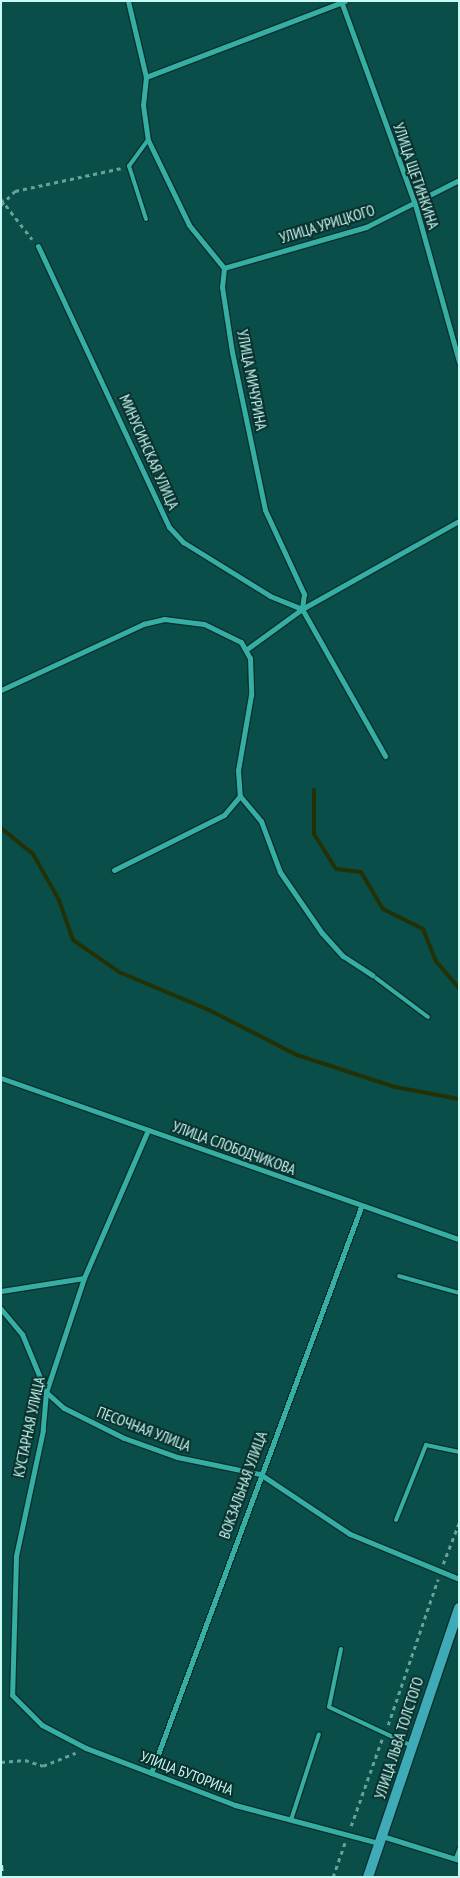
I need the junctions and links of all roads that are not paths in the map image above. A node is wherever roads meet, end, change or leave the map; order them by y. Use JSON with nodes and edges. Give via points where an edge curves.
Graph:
{"nodes":[{"id":1,"x":128,"y":1,"type":"edge"},
{"id":2,"x":342,"y":2,"type":"edge"},
{"id":3,"x":146,"y":77,"type":"junction"},
{"id":4,"x":148,"y":140,"type":"junction"},
{"id":5,"x":459,"y":180,"type":"edge"},
{"id":6,"x":415,"y":204,"type":"junction"},
{"id":7,"x":146,"y":219,"type":"dead end"},
{"id":8,"x":38,"y":246,"type":"road end"},
{"id":9,"x":224,"y":268,"type":"junction"},
{"id":10,"x":459,"y":362,"type":"edge"},
{"id":11,"x":459,"y":521,"type":"edge"},
{"id":12,"x":302,"y":609,"type":"junction"},
{"id":13,"x":247,"y":649,"type":"junction"},
{"id":14,"x":1,"y":690,"type":"edge"},
{"id":15,"x":385,"y":756,"type":"dead end"},
{"id":16,"x":240,"y":796,"type":"junction"},
{"id":17,"x":114,"y":870,"type":"dead end"},
{"id":18,"x":374,"y":977,"type":"joint"},
{"id":19,"x":428,"y":1017,"type":"dead end"},
{"id":20,"x":1,"y":1078,"type":"edge"},
{"id":21,"x":148,"y":1130,"type":"junction"},
{"id":22,"x":361,"y":1207,"type":"junction"},
{"id":23,"x":459,"y":1239,"type":"edge"},
{"id":24,"x":399,"y":1276,"type":"dead end"},
{"id":25,"x":84,"y":1278,"type":"junction"},
{"id":26,"x":1,"y":1291,"type":"edge"},
{"id":27,"x":459,"y":1293,"type":"edge"},
{"id":28,"x":1,"y":1309,"type":"edge"},
{"id":29,"x":46,"y":1392,"type":"junction"},
{"id":30,"x":459,"y":1452,"type":"edge"},
{"id":31,"x":260,"y":1474,"type":"junction"},
{"id":32,"x":396,"y":1520,"type":"dead end"},
{"id":33,"x":459,"y":1579,"type":"edge"},
{"id":34,"x":459,"y":1608,"type":"edge"},
{"id":35,"x":341,"y":1649,"type":"dead end"},
{"id":36,"x":10,"y":1686,"type":"joint"},
{"id":37,"x":319,"y":1734,"type":"dead end"},
{"id":38,"x":412,"y":1746,"type":"junction"},
{"id":39,"x":150,"y":1773,"type":"junction"},
{"id":40,"x":291,"y":1820,"type":"junction"},
{"id":41,"x":381,"y":1840,"type":"junction"},
{"id":42,"x":459,"y":1850,"type":"edge"},
{"id":43,"x":457,"y":1859,"type":"edge"},
{"id":44,"x":368,"y":1877,"type":"edge"}],
"edges":[{"from":1,"to":3,"type":"street"},
{"from":2,"to":3,"type":"street"},
{"from":2,"to":6,"type":"street","name":"УЛИЦА ЩЕТИНКИНА"},
{"from":3,"to":4,"type":"street","via":[[143,105]]},
{"from":4,"to":7,"type":"lane","via":[[129,166]]},
{"from":4,"to":9,"type":"street","via":[[189,225]]},
{"from":5,"to":6,"type":"street","name":"УЛИЦА УРИЦКОГО"},
{"from":6,"to":9,"type":"street","name":"УЛИЦА УРИЦКОГО","via":[[366,228]]},
{"from":6,"to":10,"type":"street","name":"УЛИЦА ЩЕТИНКИНА"},
{"from":8,"to":12,"type":"street","name":"МИНУСИНСКАЯ УЛИЦА","via":[[169,527],[183,542],[270,596]]},
{"from":9,"to":12,"type":"street","name":"УЛИЦА МИЧУРИНА","via":[[222,287],[232,352],[265,510],[304,594]]},
{"from":11,"to":12,"type":"street"},
{"from":12,"to":13,"type":"street"},
{"from":12,"to":15,"type":"street","name":"УЛИЦА МИЧУРИНА"},
{"from":13,"to":14,"type":"street","via":[[204,624],[164,619],[143,624]]},
{"from":13,"to":16,"type":"street","via":[[251,695],[238,770]]},
{"from":16,"to":17,"type":"street","via":[[224,815]]},
{"from":16,"to":18,"type":"street","via":[[261,821],[280,872],[322,933],[343,956]]},
{"from":18,"to":19,"type":"lane"},
{"from":20,"to":21,"type":"street","name":"УЛИЦА СЛОБОДЧИКОВА"},
{"from":21,"to":22,"type":"street","name":"УЛИЦА СЛОБОДЧИКОВА"},
{"from":21,"to":25,"type":"street","name":"КУСТАРНАЯ УЛИЦА"},
{"from":22,"to":23,"type":"street","name":"УЛИЦА СЛОБОДЧИКОВА"},
{"from":22,"to":31,"type":"street","name":"ВОКЗАЛЬНАЯ УЛИЦА"},
{"from":24,"to":27,"type":"lane"},
{"from":25,"to":26,"type":"street"},
{"from":25,"to":29,"type":"street","name":"КУСТАРНАЯ УЛИЦА"},
{"from":28,"to":29,"type":"street","name":"ПЕСОЧНАЯ УЛИЦА","via":[[22,1334]]},
{"from":29,"to":31,"type":"street","name":"ПЕСОЧНАЯ УЛИЦА","via":[[71,1412],[124,1438],[177,1457]]},
{"from":29,"to":36,"type":"street","name":"КУСТАРНАЯ УЛИЦА","via":[[43,1430],[16,1556]]},
{"from":30,"to":32,"type":"lane","via":[[426,1445]]},
{"from":31,"to":33,"type":"street","name":"ПЕСОЧНАЯ УЛИЦА","via":[[350,1534]]},
{"from":31,"to":39,"type":"street","name":"ВОКЗАЛЬНАЯ УЛИЦА"},
{"from":34,"to":38,"type":"main road","name":"УЛИЦА ЛЬВА ТОЛСТОГО"},
{"from":35,"to":38,"type":"lane","via":[[329,1708]]},
{"from":36,"to":39,"type":"street","name":"УЛИЦА БУТОРИНА","via":[[24,1711],[86,1748]]},
{"from":37,"to":40,"type":"lane"},
{"from":38,"to":41,"type":"main road","name":"УЛИЦА ЛЬВА ТОЛСТОГО"},
{"from":39,"to":40,"type":"street","name":"УЛИЦА БУТОРИНА","via":[[235,1805]]},
{"from":40,"to":41,"type":"street","name":"УЛИЦА БУТОРИНА"},
{"from":41,"to":43,"type":"street","name":"УЛИЦА БУТОРИНА"},
{"from":41,"to":44,"type":"main road","name":"УЛИЦА ЛЬВА ТОЛСТОГО"},
{"from":42,"to":43,"type":"lane"}]}
